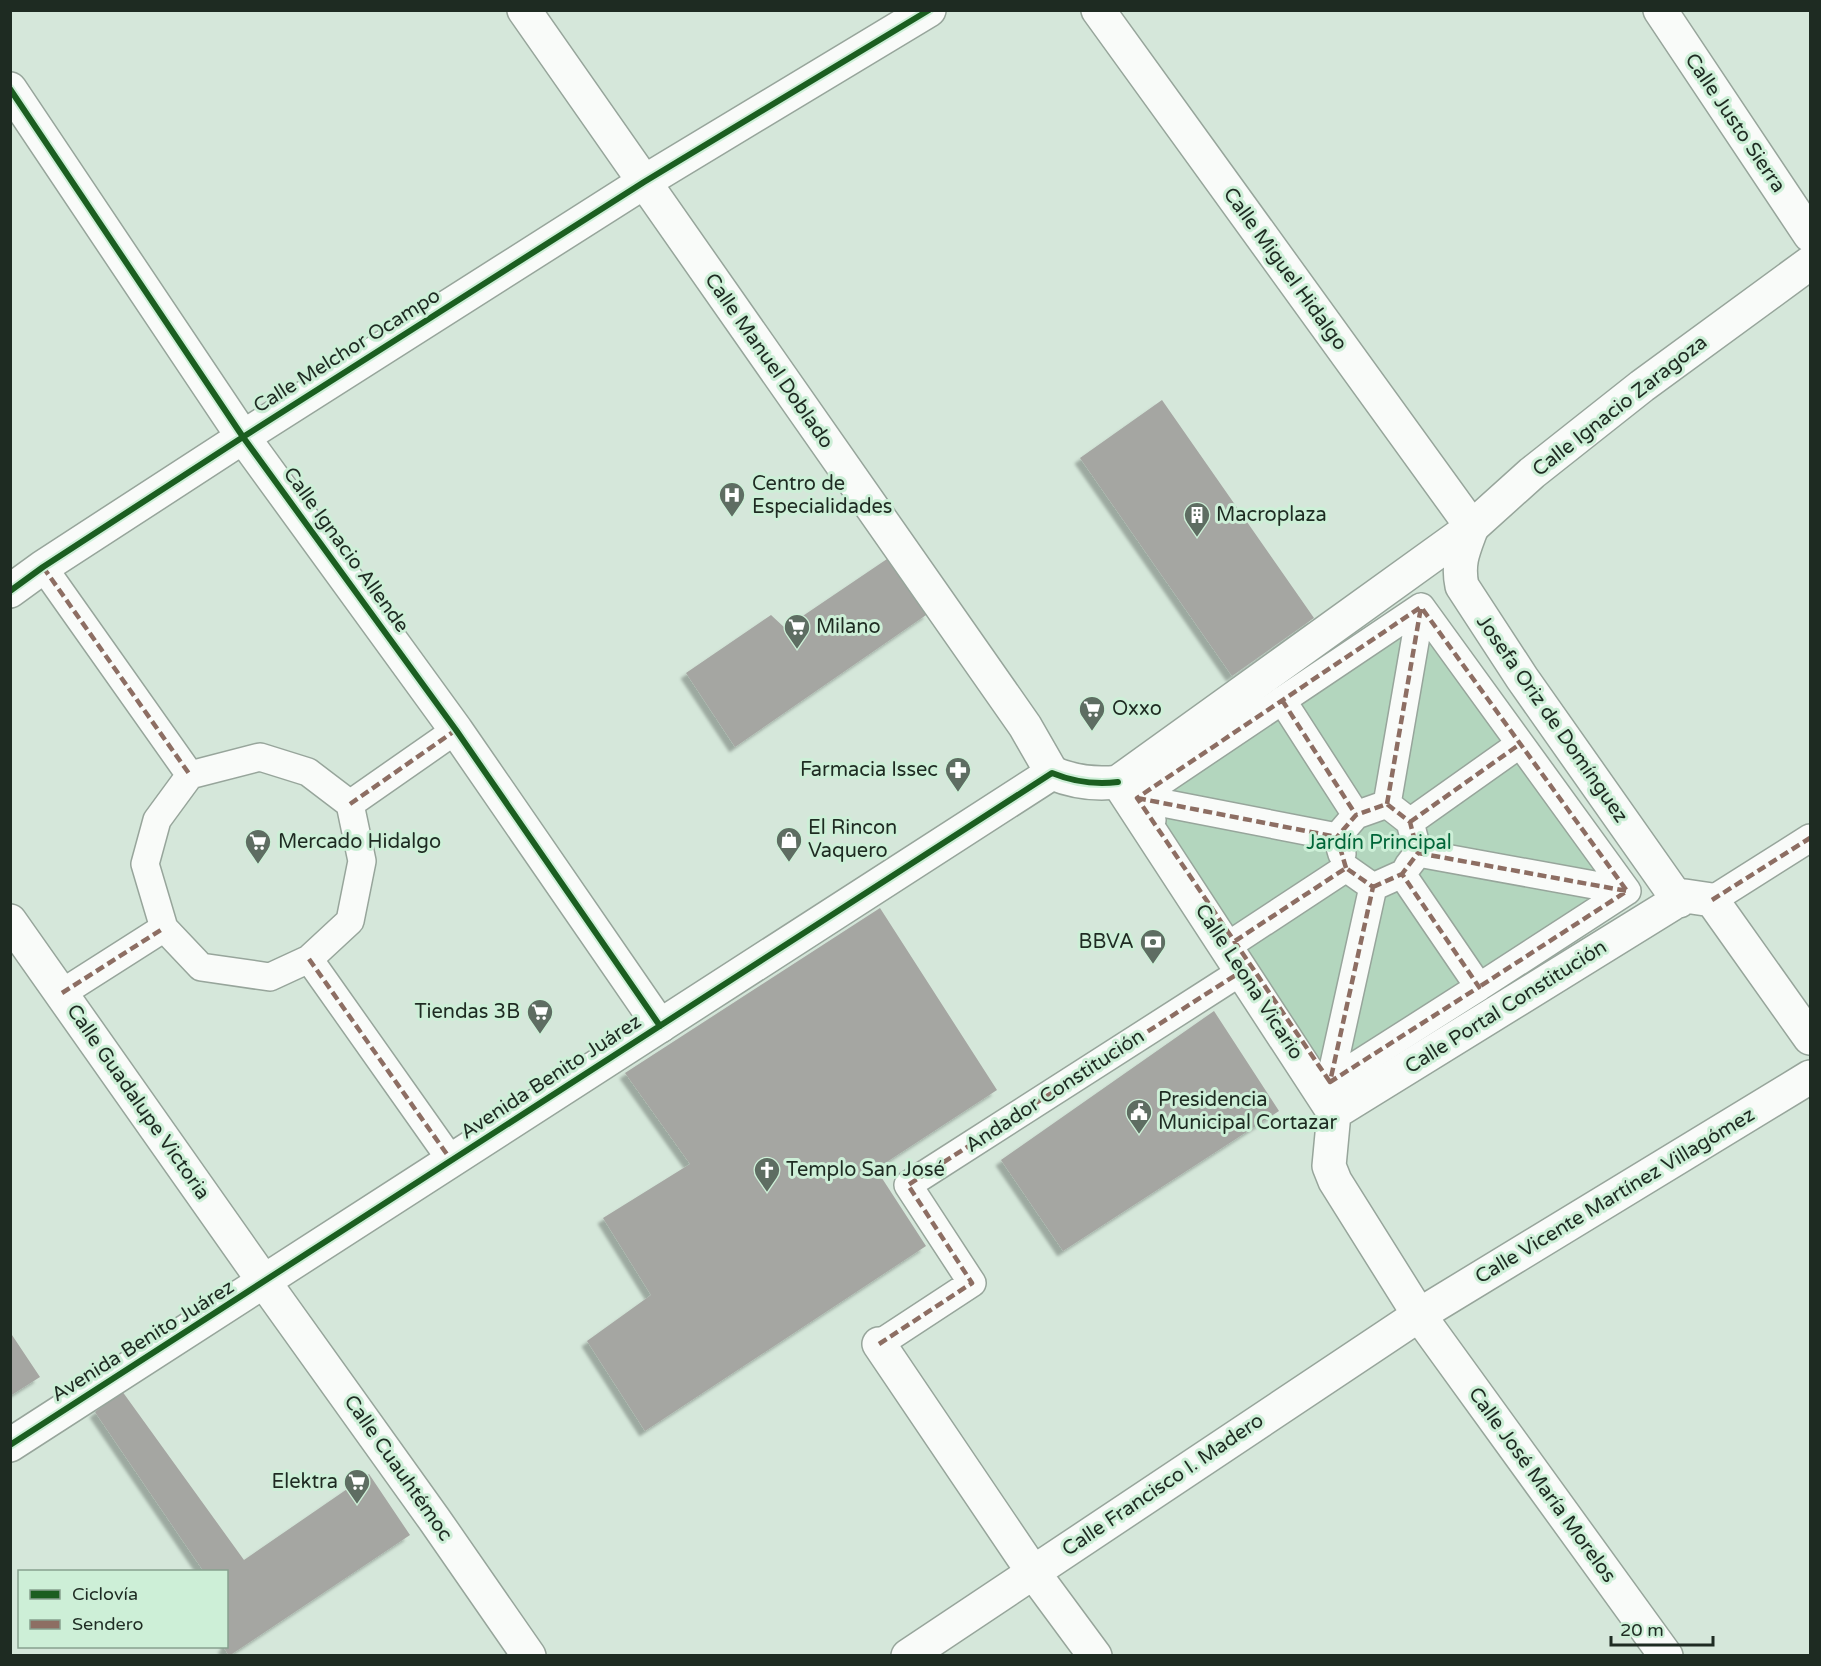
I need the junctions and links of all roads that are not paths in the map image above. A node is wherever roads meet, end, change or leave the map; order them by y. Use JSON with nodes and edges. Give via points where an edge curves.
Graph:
{"nodes":[{"id":1,"x":524,"y":10,"type":"edge"},
{"id":2,"x":929,"y":10,"type":"edge"},
{"id":3,"x":1098,"y":10,"type":"edge"},
{"id":4,"x":1660,"y":10,"type":"edge"},
{"id":5,"x":10,"y":90,"type":"edge"},
{"id":6,"x":644,"y":182,"type":"junction"},
{"id":7,"x":1810,"y":235,"type":"edge"},
{"id":8,"x":1810,"y":263,"type":"edge"},
{"id":9,"x":243,"y":436,"type":"junction"},
{"id":10,"x":1472,"y":527,"type":"junction"},
{"id":11,"x":43,"y":567,"type":"junction"},
{"id":12,"x":10,"y":591,"type":"edge"},
{"id":13,"x":1421,"y":607,"type":"junction"},
{"id":14,"x":1282,"y":700,"type":"junction"},
{"id":15,"x":456,"y":730,"type":"junction"},
{"id":16,"x":1520,"y":744,"type":"junction"},
{"id":17,"x":1052,"y":773,"type":"junction"},
{"id":18,"x":190,"y":775,"type":"junction"},
{"id":19,"x":1127,"y":790,"type":"junction"},
{"id":20,"x":350,"y":804,"type":"junction"},
{"id":21,"x":1387,"y":804,"type":"junction"},
{"id":22,"x":1356,"y":815,"type":"junction"},
{"id":23,"x":1410,"y":822,"type":"junction"},
{"id":24,"x":1336,"y":837,"type":"junction"},
{"id":25,"x":1810,"y":838,"type":"edge"},
{"id":26,"x":1410,"y":864,"type":"junction"},
{"id":27,"x":1346,"y":868,"type":"junction"},
{"id":28,"x":1373,"y":887,"type":"junction"},
{"id":29,"x":1627,"y":891,"type":"junction"},
{"id":30,"x":1712,"y":900,"type":"junction"},
{"id":31,"x":1679,"y":901,"type":"junction"},
{"id":32,"x":10,"y":921,"type":"edge"},
{"id":33,"x":164,"y":927,"type":"junction"},
{"id":34,"x":1239,"y":956,"type":"junction"},
{"id":35,"x":309,"y":959,"type":"junction"},
{"id":36,"x":1479,"y":987,"type":"junction"},
{"id":37,"x":62,"y":993,"type":"junction"},
{"id":38,"x":660,"y":1026,"type":"junction"},
{"id":39,"x":1810,"y":1038,"type":"edge"},
{"id":40,"x":1810,"y":1077,"type":"edge"},
{"id":41,"x":1332,"y":1098,"type":"junction"},
{"id":42,"x":451,"y":1160,"type":"junction"},
{"id":43,"x":265,"y":1283,"type":"junction"},
{"id":44,"x":1419,"y":1315,"type":"junction"},
{"id":45,"x":879,"y":1344,"type":"joint"},
{"id":46,"x":10,"y":1445,"type":"edge"},
{"id":47,"x":1033,"y":1572,"type":"junction"},
{"id":48,"x":529,"y":1656,"type":"edge"},
{"id":49,"x":908,"y":1656,"type":"edge"},
{"id":50,"x":1095,"y":1656,"type":"edge"},
{"id":51,"x":1666,"y":1656,"type":"edge"}],
"edges":[{"from":1,"to":6,"type":"street","name":"Calle Manuel Doblado"},
{"from":2,"to":6,"type":"street","name":"Calle Melchor Ocampo"},
{"from":3,"to":10,"type":"street","name":"Calle Miguel Hidalgo"},
{"from":4,"to":7,"type":"street","name":"Calle Justo Sierra"},
{"from":5,"to":9,"type":"street","name":"Calle Ignacio Allende"},
{"from":6,"to":9,"type":"street","name":"Calle Melchor Ocampo"},
{"from":6,"to":17,"type":"street","name":"Calle Manuel Doblado","via":[[1025,726]]},
{"from":8,"to":10,"type":"street","name":"Calle Ignacio Zaragoza","via":[[1642,386],[1532,473]]},
{"from":9,"to":11,"type":"street","name":"Calle Melchor Ocampo"},
{"from":9,"to":15,"type":"street","name":"Calle Ignacio Allende"},
{"from":10,"to":19,"type":"street","name":"Calle Ignacio Zaragoza"},
{"from":10,"to":31,"type":"street","name":"Josefa Oriz de Domínguez","via":[[1460,563],[1462,586]]},
{"from":11,"to":12,"type":"street","name":"Calle Melchor Ocampo"},
{"from":11,"to":18,"type":"street"},
{"from":13,"to":14,"type":"street"},
{"from":13,"to":16,"type":"street"},
{"from":13,"to":21,"type":"street"},
{"from":14,"to":19,"type":"street"},
{"from":14,"to":22,"type":"street"},
{"from":15,"to":20,"type":"street"},
{"from":15,"to":38,"type":"street","name":"Calle Ignacio Allende"},
{"from":16,"to":23,"type":"street"},
{"from":16,"to":29,"type":"street"},
{"from":17,"to":19,"type":"street","via":[[1068,780]]},
{"from":17,"to":38,"type":"street","name":"Avenida Benito Juárez"},
{"from":18,"to":20,"type":"street","via":[[260,758],[308,772]]},
{"from":18,"to":33,"type":"street","via":[[157,820],[145,864]]},
{"from":19,"to":24,"type":"street"},
{"from":19,"to":34,"type":"street","name":"Calle Leona Vicario"},
{"from":20,"to":35,"type":"street","via":[[363,861],[350,921]]},
{"from":21,"to":22,"type":"street"},
{"from":21,"to":23,"type":"street"},
{"from":22,"to":24,"type":"street"},
{"from":23,"to":26,"type":"street"},
{"from":24,"to":27,"type":"street"},
{"from":25,"to":30,"type":"street"},
{"from":26,"to":28,"type":"street"},
{"from":26,"to":29,"type":"street"},
{"from":26,"to":36,"type":"street"},
{"from":27,"to":28,"type":"street"},
{"from":27,"to":34,"type":"street"},
{"from":28,"to":41,"type":"street"},
{"from":29,"to":36,"type":"street"},
{"from":30,"to":31,"type":"street","via":[[1685,896]]},
{"from":30,"to":39,"type":"street"},
{"from":31,"to":41,"type":"street","name":"Calle Portal Constitución"},
{"from":32,"to":37,"type":"street","name":"Calle Guadalupe Victoria"},
{"from":33,"to":35,"type":"street","via":[[201,967],[270,977]]},
{"from":33,"to":37,"type":"street"},
{"from":34,"to":41,"type":"street","name":"Calle Leona Vicario"},
{"from":34,"to":45,"type":"street","name":"Andador Constitución","via":[[908,1185],[972,1283]]},
{"from":35,"to":42,"type":"street"},
{"from":36,"to":41,"type":"street"},
{"from":37,"to":43,"type":"street","name":"Calle Guadalupe Victoria"},
{"from":38,"to":42,"type":"street","name":"Avenida Benito Juárez"},
{"from":40,"to":44,"type":"street","name":"Calle Vicente Martínez Villagómez"},
{"from":41,"to":44,"type":"street","via":[[1329,1166],[1335,1181]]},
{"from":42,"to":43,"type":"street","name":"Avenida Benito Juárez"},
{"from":43,"to":46,"type":"street","name":"Avenida Benito Juárez"},
{"from":43,"to":48,"type":"street","name":"Calle Cuauhtémoc"},
{"from":44,"to":47,"type":"street","name":"Calle Francisco I. Madero"},
{"from":44,"to":51,"type":"street","name":"Calle José María Morelos"},
{"from":45,"to":47,"type":"street"},
{"from":47,"to":49,"type":"street","name":"Calle Francisco I. Madero"},
{"from":47,"to":50,"type":"street"}]}
